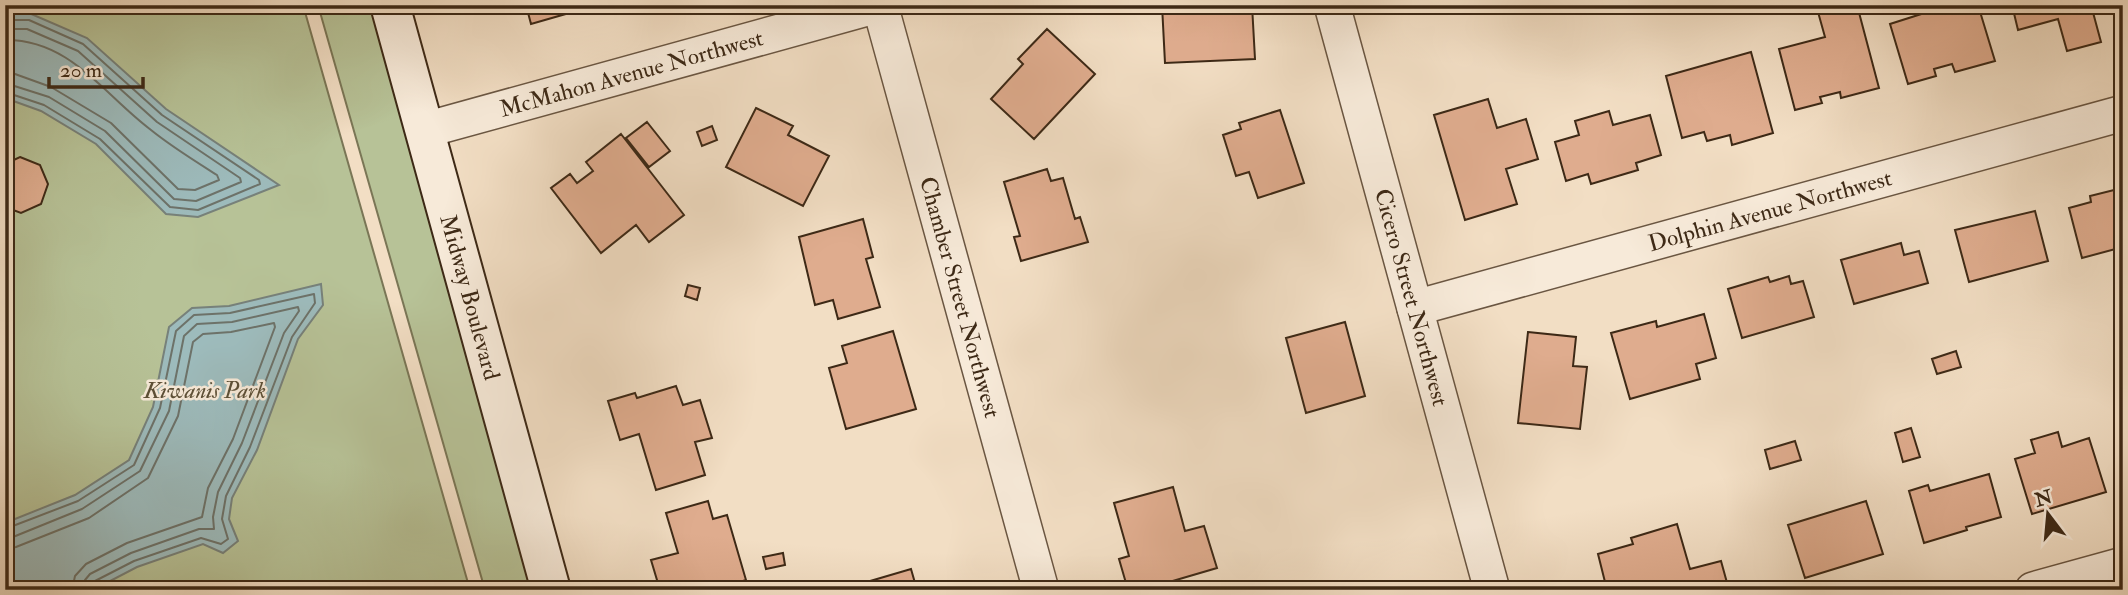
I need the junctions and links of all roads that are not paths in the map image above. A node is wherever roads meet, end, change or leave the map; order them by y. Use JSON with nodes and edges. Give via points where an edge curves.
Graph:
{"nodes":[{"id":1,"x":390,"y":5,"type":"edge"},
{"id":2,"x":879,"y":5,"type":"edge"},
{"id":3,"x":1332,"y":5,"type":"edge"},
{"id":4,"x":2123,"y":113,"type":"edge"},
{"id":5,"x":425,"y":130,"type":"junction"},
{"id":6,"x":1415,"y":309,"type":"junction"},
{"id":7,"x":2123,"y":565,"type":"edge"},
{"id":8,"x":551,"y":590,"type":"edge"},
{"id":9,"x":1041,"y":590,"type":"edge"},
{"id":10,"x":1492,"y":590,"type":"edge"},
{"id":11,"x":2033,"y":590,"type":"edge"}],
"edges":[{"from":1,"to":5,"type":"street","name":"Midway Boulevard"},
{"from":2,"to":5,"type":"street","name":"McMahon Avenue Northwest"},
{"from":2,"to":9,"type":"street","name":"Chamber Street Northwest"},
{"from":3,"to":6,"type":"street","name":"Cicero Street Northwest"},
{"from":4,"to":6,"type":"street","name":"Dolphin Avenue Northwest"},
{"from":5,"to":8,"type":"street","name":"Midway Boulevard"},
{"from":6,"to":10,"type":"street","name":"Cicero Street Northwest"},
{"from":7,"to":11,"type":"street"}]}
